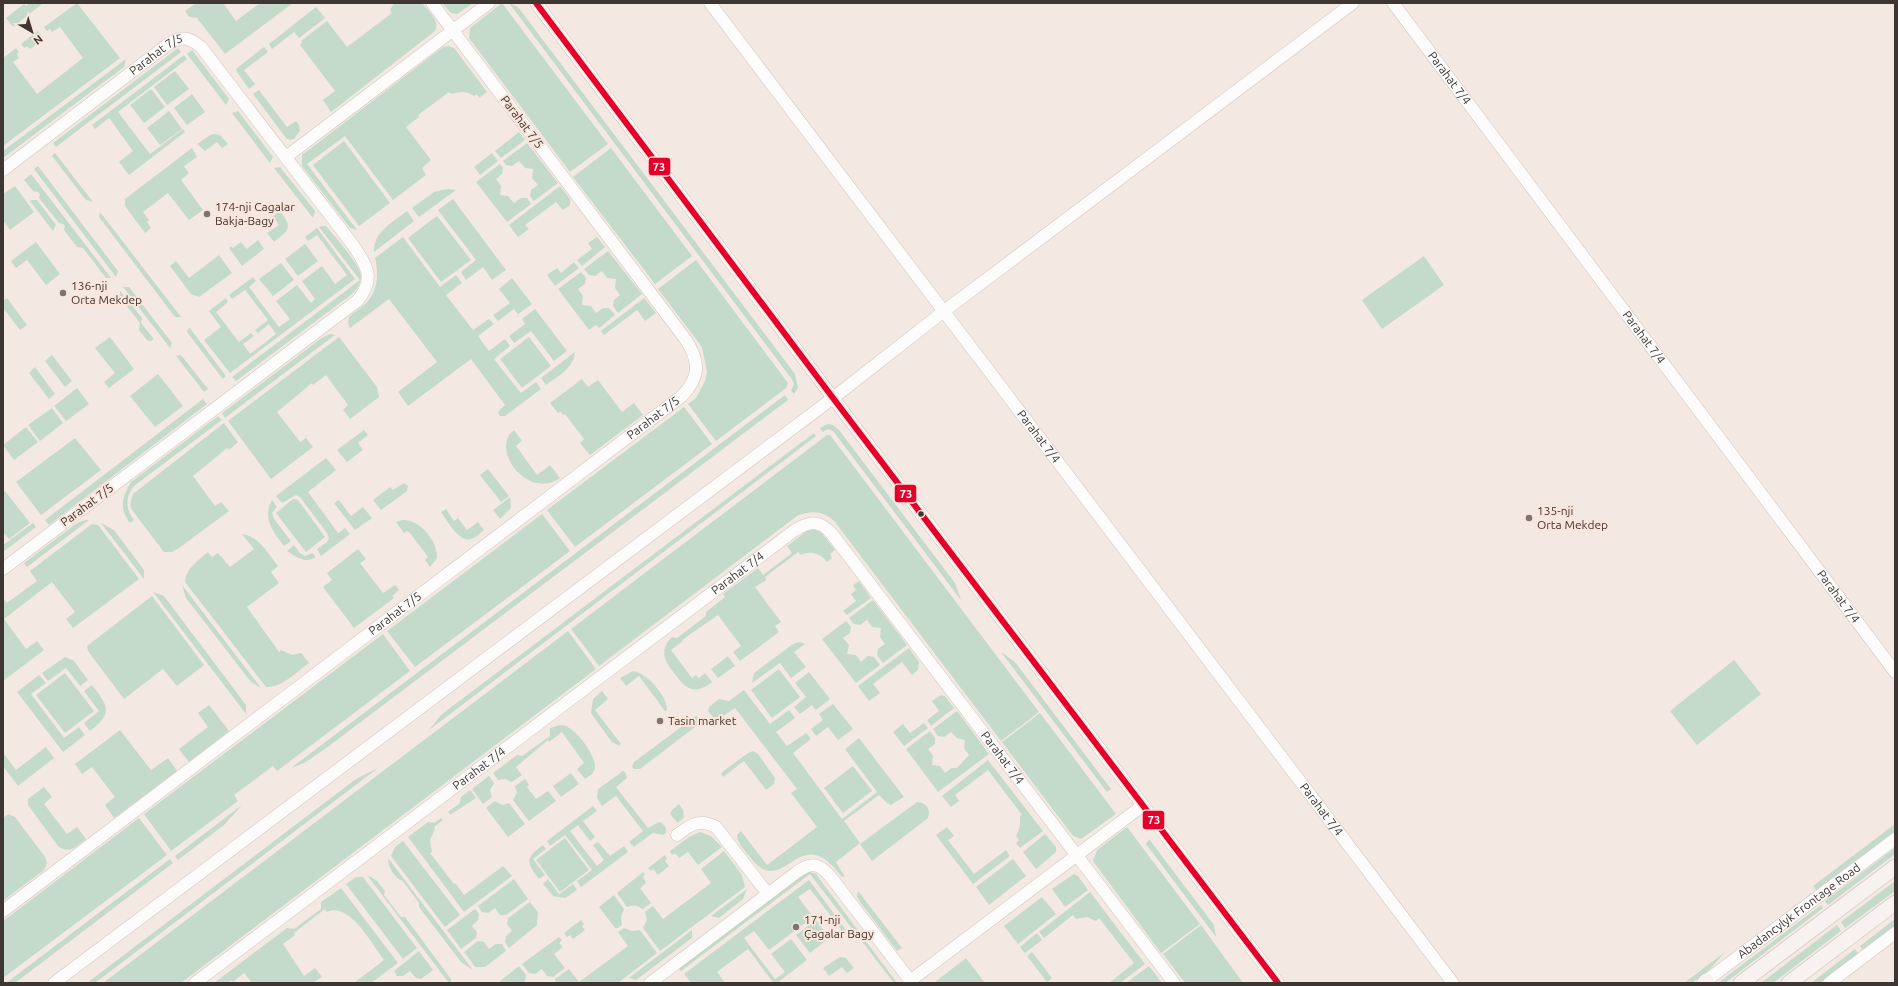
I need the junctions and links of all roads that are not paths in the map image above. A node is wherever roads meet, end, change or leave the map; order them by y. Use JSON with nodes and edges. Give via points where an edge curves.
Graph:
{"nodes":[{"id":1,"x":432,"y":3,"type":"edge"},
{"id":2,"x":489,"y":3,"type":"edge"},
{"id":3,"x":536,"y":3,"type":"edge"},
{"id":4,"x":710,"y":3,"type":"edge"},
{"id":5,"x":1352,"y":3,"type":"edge"},
{"id":6,"x":1393,"y":3,"type":"edge"},
{"id":7,"x":453,"y":30,"type":"junction"},
{"id":8,"x":286,"y":157,"type":"junction"},
{"id":9,"x":3,"y":170,"type":"edge"},
{"id":10,"x":943,"y":312,"type":"junction"},
{"id":11,"x":833,"y":398,"type":"junction"},
{"id":12,"x":3,"y":569,"type":"edge"},
{"id":13,"x":1895,"y":672,"type":"edge"},
{"id":14,"x":1142,"y":806,"type":"junction"},
{"id":15,"x":677,"y":835,"type":"dead end"},
{"id":16,"x":1895,"y":839,"type":"edge"},
{"id":17,"x":1077,"y":855,"type":"junction"},
{"id":18,"x":1895,"y":867,"type":"edge"},
{"id":19,"x":768,"y":894,"type":"junction"},
{"id":20,"x":1895,"y":903,"type":"edge"},
{"id":21,"x":3,"y":910,"type":"edge"},
{"id":22,"x":1895,"y":933,"type":"edge"},
{"id":23,"x":911,"y":982,"type":"edge"},
{"id":24,"x":1705,"y":982,"type":"edge"},
{"id":25,"x":54,"y":983,"type":"edge"},
{"id":26,"x":196,"y":983,"type":"edge"},
{"id":27,"x":650,"y":983,"type":"edge"},
{"id":28,"x":1174,"y":983,"type":"edge"},
{"id":29,"x":1278,"y":983,"type":"edge"},
{"id":30,"x":1453,"y":983,"type":"edge"},
{"id":31,"x":1741,"y":983,"type":"edge"},
{"id":32,"x":1789,"y":983,"type":"edge"},
{"id":33,"x":1829,"y":983,"type":"edge"}],
"edges":[{"from":1,"to":7,"type":"street","name":"Parahat 7/5"},
{"from":2,"to":7,"type":"street"},
{"from":3,"to":11,"type":"street"},
{"from":4,"to":10,"type":"street"},
{"from":5,"to":10,"type":"street"},
{"from":6,"to":13,"type":"street","name":"Parahat 7/4"},
{"from":7,"to":8,"type":"street"},
{"from":7,"to":21,"type":"street","name":"Parahat 7/5","via":[[686,340],[696,360],[695,378],[682,396]]},
{"from":8,"to":9,"type":"street","name":"Parahat 7/5","via":[[201,46],[185,37],[167,45]]},
{"from":8,"to":12,"type":"street","name":"Parahat 7/5","via":[[364,261],[368,285],[364,293]]},
{"from":10,"to":11,"type":"street"},
{"from":10,"to":30,"type":"street","name":"Parahat 7/4"},
{"from":11,"to":14,"type":"street"},
{"from":11,"to":25,"type":"street"},
{"from":14,"to":17,"type":"street"},
{"from":14,"to":29,"type":"street"},
{"from":15,"to":19,"type":"street","via":[[697,822],[710,823],[716,827]]},
{"from":16,"to":24,"type":"street","name":"Abadancylyk Frontage Road"},
{"from":17,"to":23,"type":"street"},
{"from":17,"to":26,"type":"street","name":"Parahat 7/4","via":[[832,534],[821,524],[811,523],[795,530]]},
{"from":17,"to":28,"type":"street","name":"Parahat 7/4"},
{"from":18,"to":31,"type":"main road"},
{"from":19,"to":23,"type":"street","via":[[802,868],[815,864],[824,868]]},
{"from":19,"to":27,"type":"street"},
{"from":20,"to":32,"type":"main road"},
{"from":22,"to":33,"type":"street"}]}
